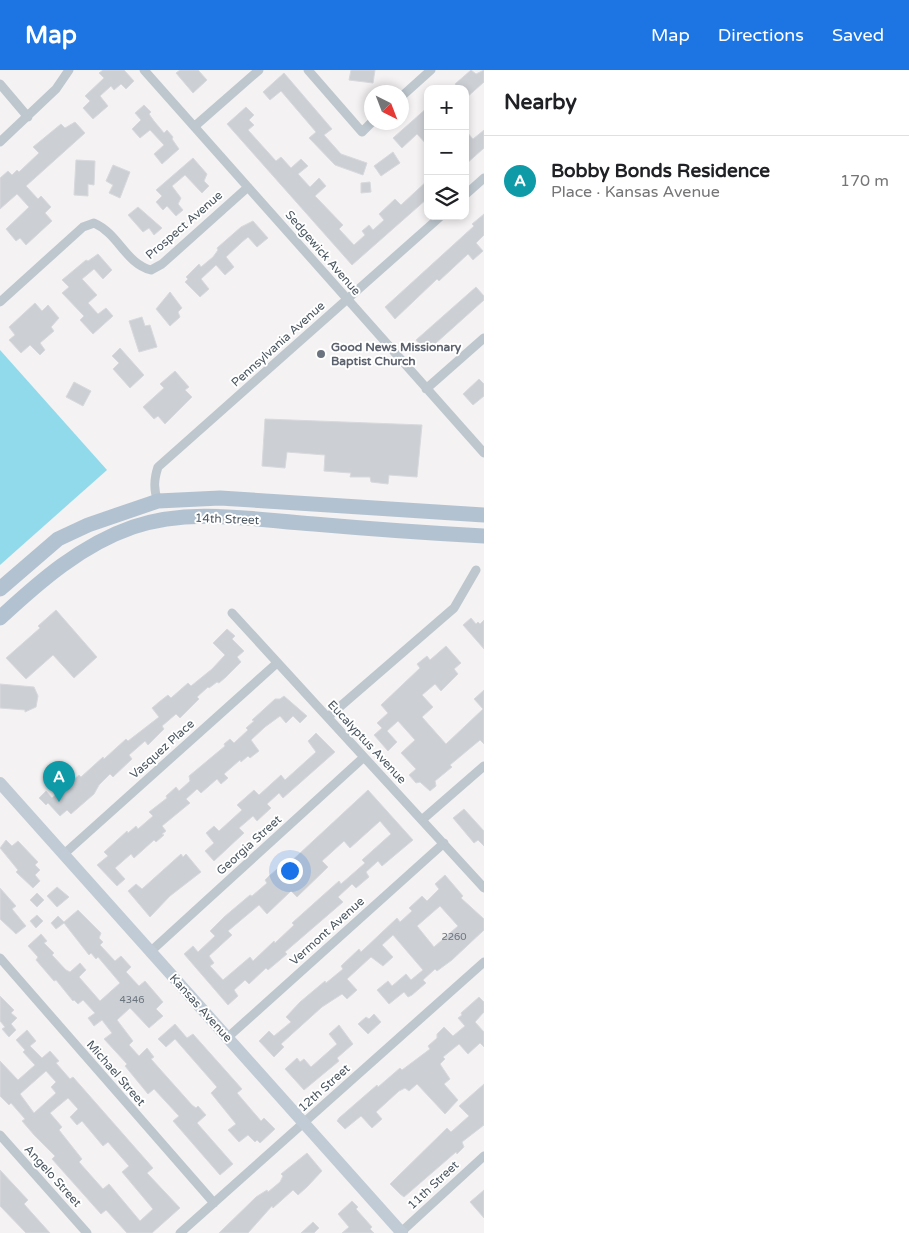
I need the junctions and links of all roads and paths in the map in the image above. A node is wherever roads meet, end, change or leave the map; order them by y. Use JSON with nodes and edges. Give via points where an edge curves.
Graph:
{"nodes":[{"id":1,"x":69,"y":70,"type":"edge"},
{"id":2,"x":144,"y":70,"type":"edge"},
{"id":3,"x":260,"y":70,"type":"edge"},
{"id":4,"x":308,"y":70,"type":"edge"},
{"id":5,"x":431,"y":70,"type":"edge"},
{"id":6,"x":0,"y":84,"type":"edge"},
{"id":7,"x":409,"y":90,"type":"edge"},
{"id":8,"x":28,"y":117,"type":"junction"},
{"id":9,"x":195,"y":126,"type":"junction"},
{"id":10,"x":364,"y":130,"type":"edge"},
{"id":11,"x":0,"y":142,"type":"edge"},
{"id":12,"x":484,"y":178,"type":"edge"},
{"id":13,"x":248,"y":186,"type":"junction"},
{"id":14,"x":469,"y":191,"type":"edge"},
{"id":15,"x":436,"y":220,"type":"edge"},
{"id":16,"x":347,"y":299,"type":"junction"},
{"id":17,"x":0,"y":302,"type":"edge"},
{"id":18,"x":484,"y":338,"type":"edge"},
{"id":19,"x":426,"y":389,"type":"junction"},
{"id":20,"x":484,"y":453,"type":"edge"},
{"id":21,"x":158,"y":501,"type":"junction"},
{"id":22,"x":484,"y":515,"type":"edge"},
{"id":23,"x":484,"y":536,"type":"edge"},
{"id":24,"x":476,"y":570,"type":"dead end"},
{"id":25,"x":0,"y":589,"type":"edge"},
{"id":26,"x":232,"y":612,"type":"dead end"},
{"id":27,"x":0,"y":618,"type":"edge"},
{"id":28,"x":277,"y":663,"type":"junction"},
{"id":29,"x":328,"y":717,"type":"junction"},
{"id":30,"x":364,"y":757,"type":"junction"},
{"id":31,"x":484,"y":766,"type":"edge"},
{"id":32,"x":0,"y":783,"type":"edge"},
{"id":33,"x":423,"y":820,"type":"junction"},
{"id":34,"x":444,"y":843,"type":"junction"},
{"id":35,"x":64,"y":854,"type":"junction"},
{"id":36,"x":484,"y":888,"type":"edge"},
{"id":37,"x":150,"y":952,"type":"junction"},
{"id":38,"x":0,"y":958,"type":"edge"},
{"id":39,"x":484,"y":962,"type":"edge"},
{"id":40,"x":227,"y":1038,"type":"junction"},
{"id":41,"x":304,"y":1123,"type":"junction"},
{"id":42,"x":0,"y":1135,"type":"edge"},
{"id":43,"x":484,"y":1156,"type":"edge"},
{"id":44,"x":214,"y":1203,"type":"junction"},
{"id":45,"x":87,"y":1233,"type":"edge"},
{"id":46,"x":180,"y":1233,"type":"edge"},
{"id":47,"x":401,"y":1233,"type":"edge"}],
"edges":[{"from":1,"to":8,"type":"street","via":[[56,89]]},
{"from":2,"to":9,"type":"street","name":"Sedgewick Avenue"},
{"from":3,"to":9,"type":"street"},
{"from":4,"to":10,"type":"street","via":[[362,132]]},
{"from":5,"to":7,"type":"street"},
{"from":6,"to":8,"type":"street"},
{"from":8,"to":11,"type":"street"},
{"from":9,"to":13,"type":"street","name":"Sedgewick Avenue"},
{"from":12,"to":14,"type":"street"},
{"from":13,"to":16,"type":"street","name":"Sedgewick Avenue"},
{"from":13,"to":17,"type":"street","name":"Prospect Avenue","via":[[162,264],[151,270],[139,267],[104,227],[94,223],[84,227]]},
{"from":15,"to":16,"type":"street","name":"Pennsylvania Avenue"},
{"from":16,"to":19,"type":"street","name":"Sedgewick Avenue"},
{"from":16,"to":21,"type":"street","name":"Pennsylvania Avenue","via":[[158,467],[154,478]]},
{"from":18,"to":19,"type":"street"},
{"from":19,"to":20,"type":"street","name":"Sedgewick Avenue"},
{"from":21,"to":22,"type":"main road","name":"14th Street","via":[[220,498]]},
{"from":21,"to":25,"type":"main road","name":"14th Street","via":[[58,539]]},
{"from":23,"to":27,"type":"main road","name":"14th Street","via":[[221,517],[176,518],[135,527],[102,540],[41,581]]},
{"from":24,"to":29,"type":"street","via":[[454,608]]},
{"from":26,"to":28,"type":"street","name":"Eucalyptus Avenue"},
{"from":28,"to":29,"type":"street","name":"Eucalyptus Avenue"},
{"from":28,"to":35,"type":"street","name":"Vasquez Place"},
{"from":29,"to":30,"type":"street","name":"Eucalyptus Avenue"},
{"from":30,"to":33,"type":"street","name":"Eucalyptus Avenue"},
{"from":30,"to":37,"type":"street","name":"Georgia Street"},
{"from":31,"to":33,"type":"street"},
{"from":32,"to":35,"type":"street","name":"Kansas Avenue"},
{"from":33,"to":34,"type":"street","name":"Eucalyptus Avenue"},
{"from":34,"to":36,"type":"street","name":"Eucalyptus Avenue"},
{"from":34,"to":40,"type":"street","name":"Vermont Avenue"},
{"from":35,"to":37,"type":"street","name":"Kansas Avenue"},
{"from":37,"to":40,"type":"street","name":"Kansas Avenue"},
{"from":38,"to":44,"type":"street","name":"Michael Street"},
{"from":39,"to":41,"type":"street","name":"12th Street"},
{"from":40,"to":41,"type":"street","name":"Kansas Avenue"},
{"from":41,"to":44,"type":"street","name":"12th Street"},
{"from":41,"to":47,"type":"street","name":"Kansas Avenue"},
{"from":42,"to":45,"type":"street","name":"Angelo Street"},
{"from":43,"to":47,"type":"street","name":"11th Street"},
{"from":44,"to":46,"type":"street","name":"12th Street"}]}
